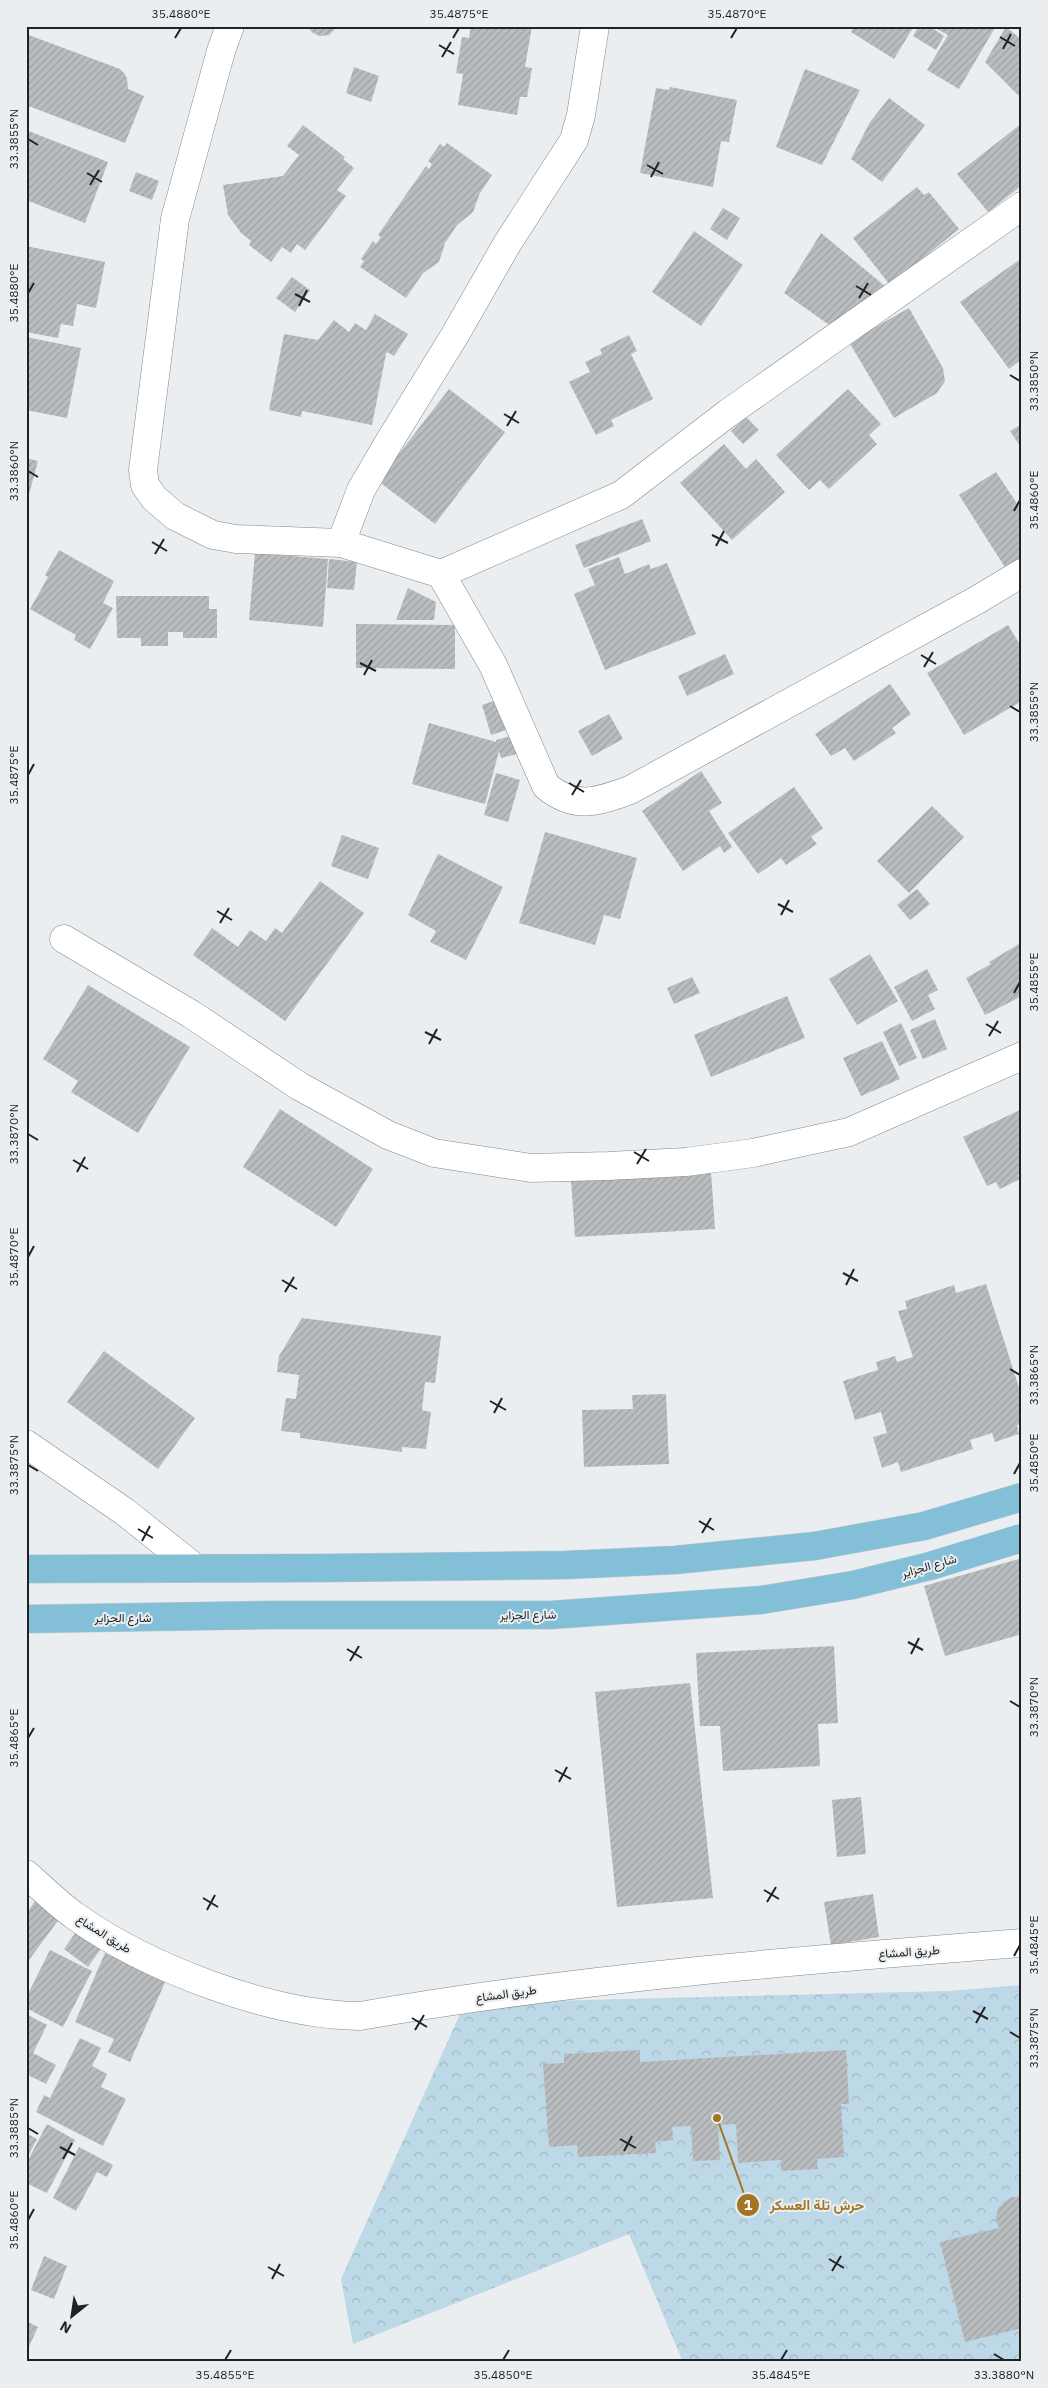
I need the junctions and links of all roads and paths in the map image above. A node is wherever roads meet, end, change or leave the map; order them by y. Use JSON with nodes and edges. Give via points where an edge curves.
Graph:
{"nodes":[{"id":1,"x":230,"y":26,"type":"edge"},
{"id":2,"x":595,"y":26,"type":"edge"},
{"id":3,"x":1022,"y":206,"type":"edge"},
{"id":4,"x":341,"y":543,"type":"junction"},
{"id":5,"x":1022,"y":572,"type":"edge"},
{"id":6,"x":441,"y":574,"type":"junction"},
{"id":7,"x":64,"y":939,"type":"dead end"},
{"id":8,"x":1022,"y":1056,"type":"edge"},
{"id":9,"x":26,"y":1444,"type":"edge"},
{"id":10,"x":1022,"y":1497,"type":"edge"},
{"id":11,"x":1022,"y":1538,"type":"edge"},
{"id":12,"x":194,"y":1567,"type":"junction"},
{"id":13,"x":26,"y":1569,"type":"edge"},
{"id":14,"x":26,"y":1618,"type":"edge"},
{"id":15,"x":26,"y":1874,"type":"edge"},
{"id":16,"x":1022,"y":1943,"type":"edge"}],
"edges":[{"from":1,"to":4,"type":"street","via":[[176,219],[142,470],[145,486],[175,516],[213,535],[236,540]]},
{"from":2,"to":4,"type":"street","via":[[574,140],[507,244],[384,450],[361,490]]},
{"from":3,"to":6,"type":"street","via":[[728,413],[621,495]]},
{"from":4,"to":6,"type":"street"},
{"from":5,"to":6,"type":"street","via":[[977,600],[630,790],[588,803],[557,795],[546,786],[493,665]]},
{"from":7,"to":8,"type":"street","via":[[191,1014],[299,1086],[388,1135],[434,1153],[531,1168],[686,1162],[753,1153],[849,1132]]},
{"from":9,"to":12,"type":"street","via":[[125,1512]]},
{"from":10,"to":12,"type":"main road","via":[[924,1526],[815,1546],[675,1560],[566,1565]]},
{"from":11,"to":14,"type":"main road","name":"شارع الجزاير","via":[[853,1585],[761,1600],[552,1615]]},
{"from":12,"to":13,"type":"main road"},
{"from":15,"to":16,"type":"street","name":"طريق المشاع","via":[[75,1916],[134,1953],[182,1974],[272,2004],[336,2016],[360,2016],[531,1990],[768,1962]]}]}
